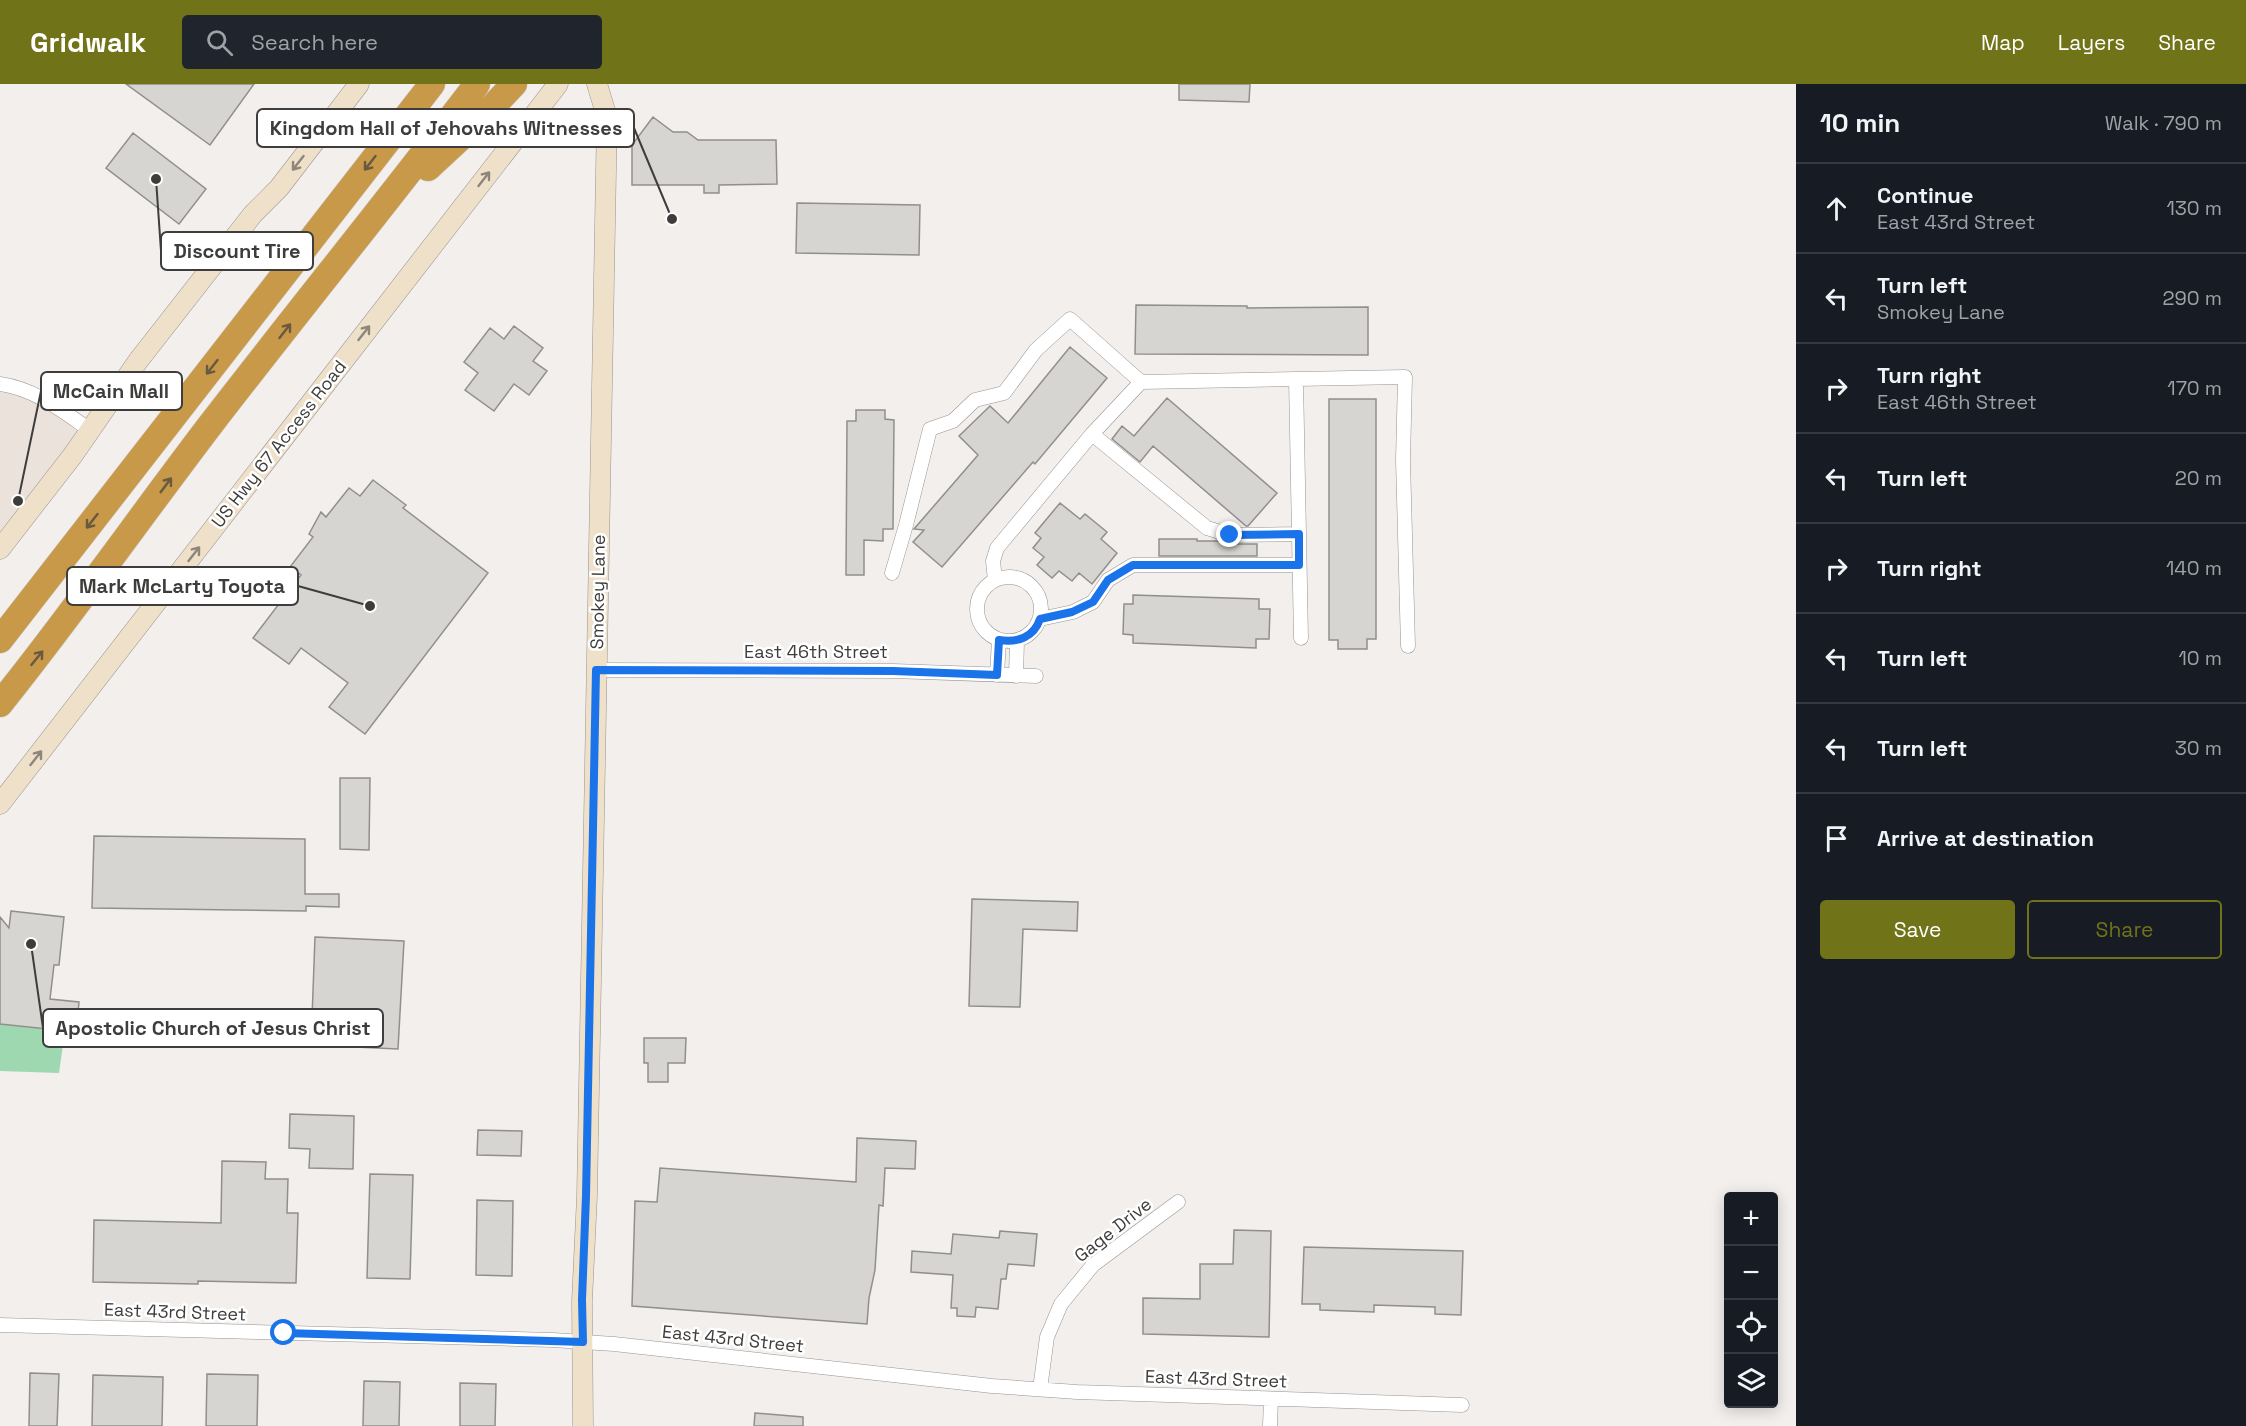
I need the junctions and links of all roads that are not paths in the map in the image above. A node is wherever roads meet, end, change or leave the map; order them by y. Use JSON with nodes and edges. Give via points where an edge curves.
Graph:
{"nodes":[{"id":1,"x":360,"y":84,"type":"edge"},
{"id":2,"x":432,"y":84,"type":"edge"},
{"id":3,"x":477,"y":84,"type":"edge"},
{"id":4,"x":514,"y":84,"type":"edge"},
{"id":5,"x":558,"y":84,"type":"edge"},
{"id":6,"x":597,"y":84,"type":"edge"},
{"id":7,"x":375,"y":217,"type":"junction"},
{"id":8,"x":1296,"y":379,"type":"junction"},
{"id":9,"x":1141,"y":382,"type":"junction"},
{"id":10,"x":0,"y":384,"type":"edge"},
{"id":11,"x":90,"y":430,"type":"junction"},
{"id":12,"x":1092,"y":434,"type":"junction"},
{"id":13,"x":1299,"y":534,"type":"junction"},
{"id":14,"x":0,"y":549,"type":"edge"},
{"id":15,"x":1299,"y":565,"type":"junction"},
{"id":16,"x":892,"y":573,"type":"dead end"},
{"id":17,"x":995,"y":580,"type":"junction"},
{"id":18,"x":1040,"y":619,"type":"junction"},
{"id":19,"x":1301,"y":638,"type":"dead end"},
{"id":20,"x":0,"y":640,"type":"edge"},
{"id":21,"x":999,"y":640,"type":"junction"},
{"id":22,"x":1017,"y":641,"type":"junction"},
{"id":23,"x":1408,"y":646,"type":"dead end"},
{"id":24,"x":596,"y":670,"type":"junction"},
{"id":25,"x":997,"y":675,"type":"junction"},
{"id":26,"x":1016,"y":676,"type":"junction"},
{"id":27,"x":1036,"y":676,"type":"dead end"},
{"id":28,"x":0,"y":704,"type":"edge"},
{"id":29,"x":0,"y":804,"type":"edge"},
{"id":30,"x":1178,"y":1202,"type":"dead end"},
{"id":31,"x":0,"y":1325,"type":"edge"},
{"id":32,"x":583,"y":1342,"type":"junction"},
{"id":33,"x":1040,"y":1389,"type":"junction"},
{"id":34,"x":1271,"y":1399,"type":"junction"},
{"id":35,"x":1462,"y":1405,"type":"dead end"},
{"id":36,"x":583,"y":1426,"type":"edge"},
{"id":37,"x":1270,"y":1426,"type":"edge"}],
"edges":[{"from":1,"to":11,"type":"main road","one_way":true,"via":[[138,361]]},
{"from":2,"to":20,"type":"highway","one_way":true},
{"from":3,"to":7,"type":"highway"},
{"from":4,"to":7,"type":"highway"},
{"from":29,"to":5,"type":"main road","name":"US Hwy 67 Access Road","one_way":true},
{"from":6,"to":24,"type":"main road","name":"Smokey Lane","via":[[607,117]]},
{"from":28,"to":7,"type":"highway","one_way":true,"via":[[211,424]]},
{"from":8,"to":9,"type":"street"},
{"from":8,"to":13,"type":"street"},
{"from":8,"to":23,"type":"street","via":[[1405,377]]},
{"from":9,"to":12,"type":"street"},
{"from":9,"to":16,"type":"street","via":[[1070,319],[1036,350],[1004,393],[975,400],[953,421],[930,429]]},
{"from":10,"to":11,"type":"street","via":[[23,388]]},
{"from":11,"to":14,"type":"main road"},
{"from":12,"to":13,"type":"street","via":[[1207,528],[1230,535]]},
{"from":12,"to":17,"type":"street","via":[[997,548],[993,561]]},
{"from":13,"to":15,"type":"street"},
{"from":15,"to":18,"type":"street","via":[[1133,565],[1108,580],[1093,602],[1072,612]]},
{"from":15,"to":19,"type":"street"},
{"from":17,"to":18,"type":"street","via":[[1016,577],[1026,581],[1039,597]]},
{"from":17,"to":21,"type":"street","via":[[986,587],[977,606],[982,627]]},
{"from":18,"to":22,"type":"street","via":[[1033,632]]},
{"from":21,"to":22,"type":"street"},
{"from":21,"to":25,"type":"street"},
{"from":22,"to":26,"type":"street"},
{"from":24,"to":25,"type":"street","name":"East 46th Street"},
{"from":24,"to":32,"type":"main road","name":"Smokey Lane"},
{"from":25,"to":26,"type":"street","name":"East 46th Street"},
{"from":26,"to":27,"type":"street","name":"East 46th Street"},
{"from":30,"to":33,"type":"street","name":"Gage Drive","via":[[1093,1265],[1061,1304],[1047,1337]]},
{"from":31,"to":32,"type":"street","name":"East 43rd Street"},
{"from":32,"to":33,"type":"street","name":"East 43rd Street"},
{"from":32,"to":36,"type":"main road","name":"Smokey Lane"},
{"from":33,"to":34,"type":"street","name":"East 43rd Street"},
{"from":34,"to":35,"type":"street","name":"East 43rd Street"},
{"from":34,"to":37,"type":"street"}]}
